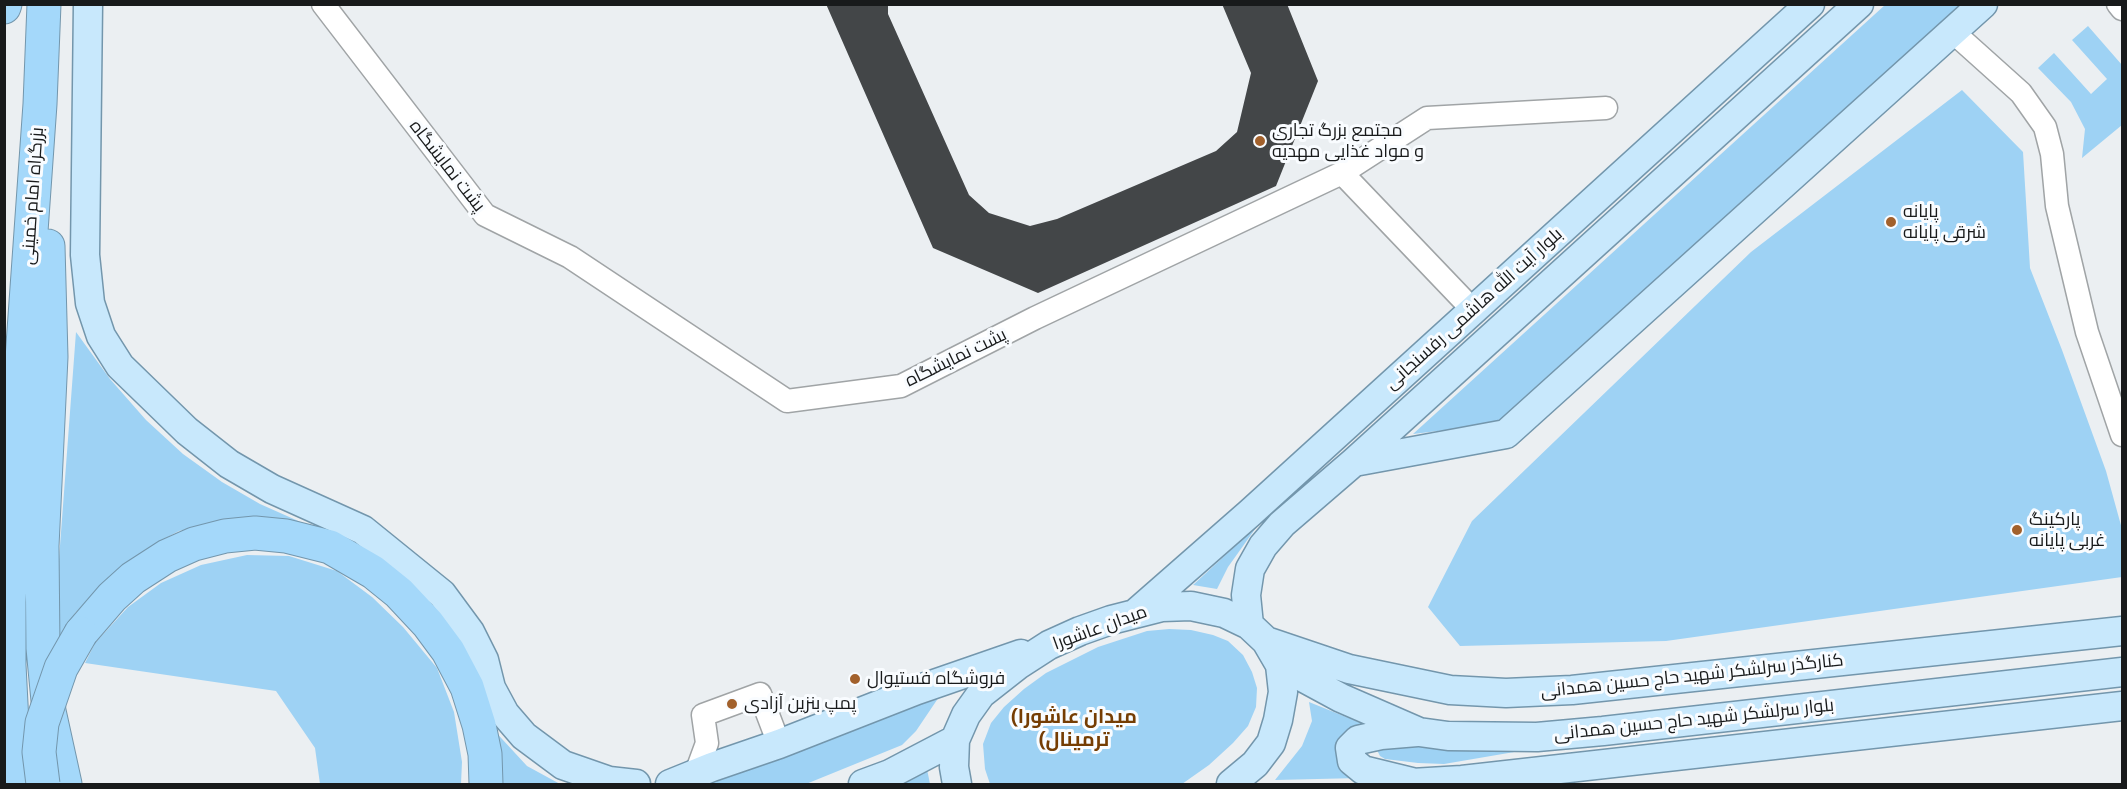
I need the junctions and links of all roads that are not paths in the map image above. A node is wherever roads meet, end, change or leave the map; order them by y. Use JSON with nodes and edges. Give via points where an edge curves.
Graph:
{"nodes":[{"id":1,"x":44,"y":4,"type":"edge"},
{"id":2,"x":88,"y":4,"type":"edge"},
{"id":3,"x":323,"y":4,"type":"edge"},
{"id":4,"x":1810,"y":4,"type":"edge"},
{"id":5,"x":1859,"y":4,"type":"edge"},
{"id":6,"x":1983,"y":4,"type":"edge"},
{"id":7,"x":2118,"y":4,"type":"edge"},
{"id":8,"x":2122,"y":9,"type":"edge"},
{"id":9,"x":1953,"y":32,"type":"junction"},
{"id":10,"x":40,"y":104,"type":"junction"},
{"id":11,"x":1606,"y":108,"type":"dead end"},
{"id":12,"x":1342,"y":173,"type":"junction"},
{"id":13,"x":1473,"y":310,"type":"junction"},
{"id":14,"x":1496,"y":333,"type":"junction"},
{"id":15,"x":2122,"y":435,"type":"edge"},
{"id":16,"x":1354,"y":462,"type":"junction"},
{"id":17,"x":1137,"y":612,"type":"junction"},
{"id":18,"x":2122,"y":631,"type":"edge"},
{"id":19,"x":1265,"y":644,"type":"junction"},
{"id":20,"x":1049,"y":645,"type":"junction"},
{"id":21,"x":2122,"y":672,"type":"edge"},
{"id":22,"x":2122,"y":706,"type":"edge"},
{"id":23,"x":1419,"y":732,"type":"junction"},
{"id":24,"x":955,"y":740,"type":"junction"},
{"id":25,"x":779,"y":744,"type":"junction"},
{"id":26,"x":678,"y":782,"type":"edge"},
{"id":27,"x":1404,"y":783,"type":"edge"},
{"id":28,"x":21,"y":784,"type":"edge"},
{"id":29,"x":43,"y":784,"type":"edge"},
{"id":30,"x":65,"y":784,"type":"edge"},
{"id":31,"x":486,"y":784,"type":"edge"},
{"id":32,"x":636,"y":784,"type":"edge"},
{"id":33,"x":863,"y":784,"type":"edge"},
{"id":34,"x":957,"y":784,"type":"edge"},
{"id":35,"x":1231,"y":784,"type":"edge"}],
"edges":[{"from":1,"to":10,"type":"highway","name":"بزرگراه امام خمینی"},
{"from":2,"to":32,"type":"main road","via":[[85,255],[90,303],[101,336],[120,366],[187,431],[229,464],[272,489],[363,530],[442,594],[470,632],[505,714],[524,736],[563,765],[609,781]]},
{"from":3,"to":12,"type":"street","name":"پشت نمایشگاه","via":[[485,215],[570,257],[787,401],[901,386]]},
{"from":4,"to":13,"type":"main road","name":"بلوار آیت الله هاشمی رفسنجانی"},
{"from":5,"to":14,"type":"main road","name":"بلوار آیت الله هاشمی رفسنجانی"},
{"from":6,"to":9,"type":"main road"},
{"from":7,"to":8,"type":"street"},
{"from":9,"to":15,"type":"street","via":[[2021,93],[2046,127],[2057,206],[2086,332]]},
{"from":9,"to":16,"type":"main road","via":[[1506,434]]},
{"from":10,"to":28,"type":"highway","name":"بزرگراه امام خمینی","via":[[11,532],[9,665]]},
{"from":10,"to":30,"type":"highway","via":[[51,357],[42,546],[43,648],[49,711]]},
{"from":11,"to":12,"type":"street","name":"پشت نمایشگاه","via":[[1427,118]]},
{"from":12,"to":13,"type":"street"},
{"from":13,"to":14,"type":"main road"},
{"from":13,"to":17,"type":"main road","name":"بلوار آیت الله هاشمی رفسنجانی"},
{"from":14,"to":16,"type":"main road","name":"بلوار آیت الله هاشمی رفسنجانی"},
{"from":16,"to":19,"type":"main road","name":"بلوار آیت الله هاشمی رفسنجانی","via":[[1282,524],[1250,569],[1246,595]]},
{"from":17,"to":19,"type":"main road","name":"میدان عاشورا","via":[[1191,606],[1224,613]]},
{"from":17,"to":20,"type":"main road","name":"میدان عاشورا"},
{"from":18,"to":19,"type":"main road","name":"کنارگذر سرلشکر شهید حاج حسین همدانی","via":[[1572,690],[1506,693],[1450,690],[1349,669]]},
{"from":19,"to":23,"type":"main road","name":"بلوار سرلشکر شهید حاج حسین همدانی","via":[[1341,698]]},
{"from":19,"to":35,"type":"main road","via":[[1283,692],[1278,720],[1271,743],[1255,764]]},
{"from":20,"to":24,"type":"main road","name":"میدان عاشورا","via":[[981,694]]},
{"from":20,"to":25,"type":"main road","via":[[917,690]]},
{"from":21,"to":23,"type":"main road","name":"بلوار سرلشکر شهید حاج حسین همدانی","via":[[1537,737]]},
{"from":22,"to":27,"type":"main road","name":"بلوار سرلشکر شهید حاج حسین همدانی","via":[[1462,780]]},
{"from":23,"to":27,"type":"main road","name":"بلوار سرلشکر شهید حاج حسین همدانی","via":[[1358,740],[1350,748],[1352,761],[1363,770]]},
{"from":24,"to":33,"type":"main road"},
{"from":24,"to":34,"type":"main road","name":"میدان عاشورا"},
{"from":25,"to":26,"type":"main road"},
{"from":25,"to":26,"type":"street","via":[[760,694],[703,715],[707,743]]},
{"from":29,"to":31,"type":"highway","bridge":true,"via":[[39,752],[42,723],[61,668],[81,633],[133,578],[179,549],[240,534],[286,536],[317,543],[342,553],[393,588],[448,651],[466,687],[484,754]]}]}
